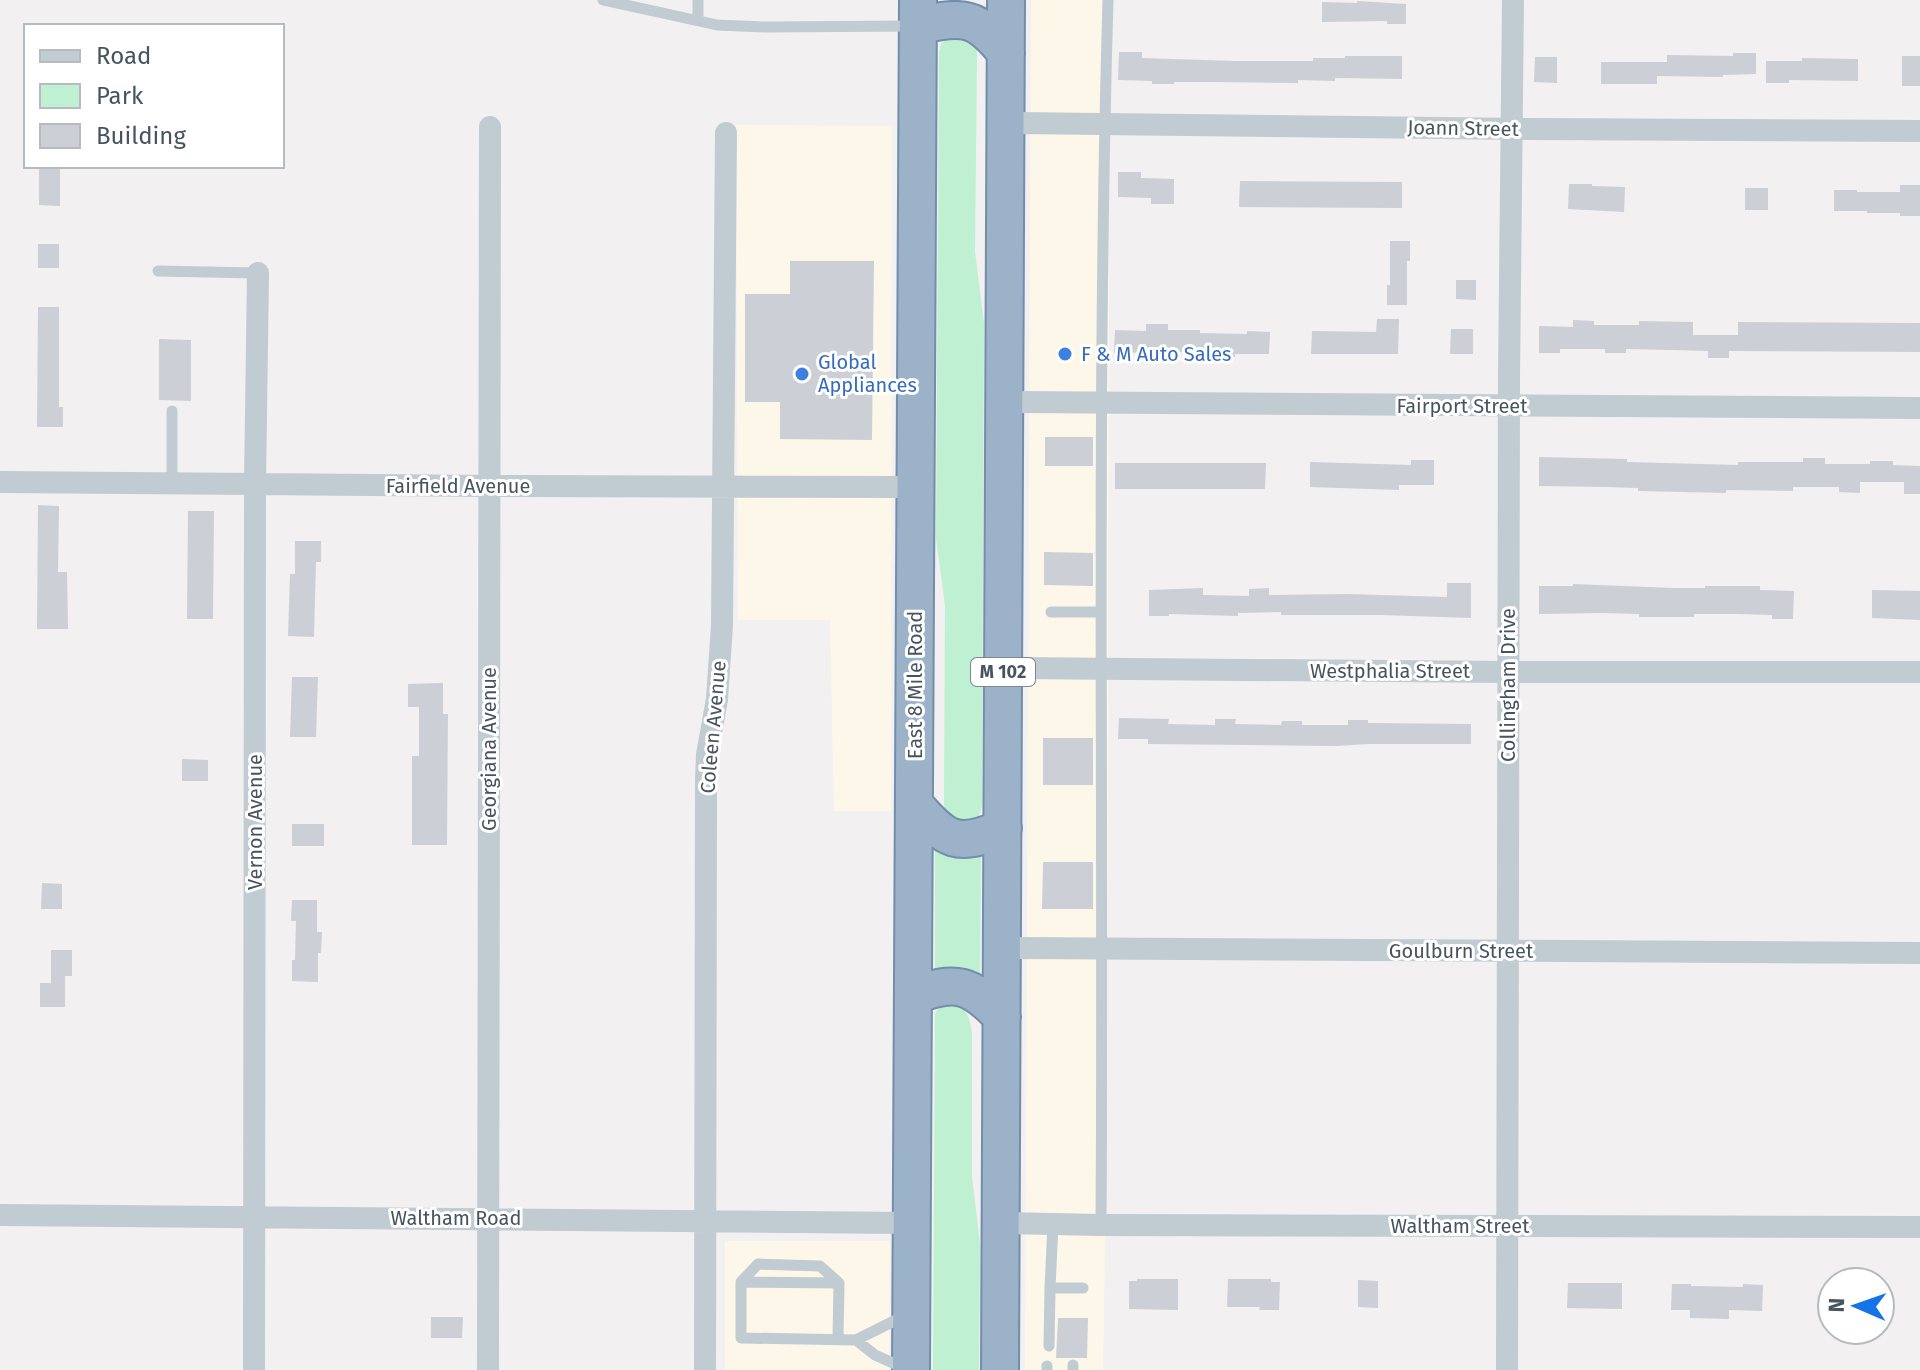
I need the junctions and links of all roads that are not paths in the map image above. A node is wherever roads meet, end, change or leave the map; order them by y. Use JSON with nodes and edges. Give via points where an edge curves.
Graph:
{"nodes":[{"id":1,"x":603,"y":0,"type":"edge"},
{"id":2,"x":698,"y":0,"type":"edge"},
{"id":3,"x":1006,"y":0,"type":"edge"},
{"id":4,"x":1108,"y":0,"type":"edge"},
{"id":5,"x":1513,"y":0,"type":"edge"},
{"id":6,"x":629,"y":3,"type":"edge"},
{"id":7,"x":918,"y":13,"type":"edge"},
{"id":8,"x":698,"y":20,"type":"junction"},
{"id":9,"x":1006,"y":53,"type":"junction"},
{"id":10,"x":1006,"y":123,"type":"junction"},
{"id":11,"x":1104,"y":124,"type":"junction"},
{"id":12,"x":490,"y":127,"type":"dead end"},
{"id":13,"x":1513,"y":129,"type":"junction"},
{"id":14,"x":1920,"y":131,"type":"edge"},
{"id":15,"x":726,"y":133,"type":"dead end"},
{"id":16,"x":158,"y":271,"type":"dead end"},
{"id":17,"x":258,"y":273,"type":"joint"},
{"id":18,"x":1004,"y":402,"type":"junction"},
{"id":19,"x":1102,"y":404,"type":"junction"},
{"id":20,"x":1510,"y":406,"type":"junction"},
{"id":21,"x":1920,"y":408,"type":"edge"},
{"id":22,"x":172,"y":411,"type":"dead end"},
{"id":23,"x":0,"y":482,"type":"edge"},
{"id":24,"x":172,"y":483,"type":"junction"},
{"id":25,"x":255,"y":484,"type":"junction"},
{"id":26,"x":489,"y":486,"type":"junction"},
{"id":27,"x":723,"y":487,"type":"junction"},
{"id":28,"x":916,"y":487,"type":"junction"},
{"id":29,"x":1051,"y":612,"type":"dead end"},
{"id":30,"x":1100,"y":612,"type":"junction"},
{"id":31,"x":1003,"y":668,"type":"junction"},
{"id":32,"x":1101,"y":669,"type":"junction"},
{"id":33,"x":1508,"y":672,"type":"junction"},
{"id":34,"x":1920,"y":672,"type":"edge"},
{"id":35,"x":915,"y":805,"type":"junction"},
{"id":36,"x":1003,"y":828,"type":"junction"},
{"id":37,"x":1002,"y":948,"type":"junction"},
{"id":38,"x":1102,"y":950,"type":"junction"},
{"id":39,"x":1509,"y":951,"type":"junction"},
{"id":40,"x":1920,"y":953,"type":"edge"},
{"id":41,"x":913,"y":996,"type":"junction"},
{"id":42,"x":1002,"y":1017,"type":"junction"},
{"id":43,"x":0,"y":1215,"type":"edge"},
{"id":44,"x":254,"y":1217,"type":"junction"},
{"id":45,"x":488,"y":1218,"type":"junction"},
{"id":46,"x":705,"y":1221,"type":"junction"},
{"id":47,"x":911,"y":1223,"type":"junction"},
{"id":48,"x":1001,"y":1223,"type":"junction"},
{"id":49,"x":1053,"y":1224,"type":"junction"},
{"id":50,"x":1101,"y":1225,"type":"junction"},
{"id":51,"x":1508,"y":1226,"type":"junction"},
{"id":52,"x":1920,"y":1227,"type":"edge"},
{"id":53,"x":741,"y":1282,"type":"junction"},
{"id":54,"x":839,"y":1283,"type":"junction"},
{"id":55,"x":1050,"y":1288,"type":"junction"},
{"id":56,"x":1083,"y":1288,"type":"dead end"},
{"id":57,"x":911,"y":1312,"type":"junction"},
{"id":58,"x":838,"y":1339,"type":"junction"},
{"id":59,"x":856,"y":1340,"type":"junction"},
{"id":60,"x":1049,"y":1346,"type":"dead end"},
{"id":61,"x":254,"y":1370,"type":"edge"},
{"id":62,"x":488,"y":1370,"type":"edge"},
{"id":63,"x":705,"y":1370,"type":"edge"},
{"id":64,"x":910,"y":1370,"type":"edge"},
{"id":65,"x":1000,"y":1370,"type":"edge"},
{"id":66,"x":1507,"y":1370,"type":"edge"}],
"edges":[{"from":1,"to":6,"type":"lane"},
{"from":2,"to":8,"type":"lane"},
{"from":3,"to":9,"type":"highway","number":"M 102"},
{"from":4,"to":11,"type":"lane"},
{"from":5,"to":13,"type":"street","name":"Collingham Drive"},
{"from":6,"to":8,"type":"lane"},
{"from":7,"to":8,"type":"lane","via":[[766,27]]},
{"from":7,"to":9,"type":"highway","via":[[981,25]]},
{"from":7,"to":28,"type":"highway","name":"East 8 Mile Road"},
{"from":9,"to":10,"type":"highway","number":"M 102"},
{"from":10,"to":11,"type":"street","name":"Joann Street"},
{"from":10,"to":18,"type":"highway","number":"M 102"},
{"from":11,"to":13,"type":"street","name":"Joann Street"},
{"from":11,"to":19,"type":"lane"},
{"from":12,"to":26,"type":"street","name":"Georgiana Avenue"},
{"from":13,"to":14,"type":"street","name":"Joann Street"},
{"from":13,"to":20,"type":"street","name":"Collingham Drive"},
{"from":15,"to":27,"type":"street","name":"Coleen Avenue"},
{"from":16,"to":17,"type":"lane"},
{"from":17,"to":25,"type":"street","name":"Vernon Avenue"},
{"from":18,"to":19,"type":"street","name":"Fairport Street"},
{"from":18,"to":31,"type":"highway","number":"M 102"},
{"from":19,"to":20,"type":"street","name":"Fairport Street"},
{"from":19,"to":30,"type":"lane"},
{"from":20,"to":21,"type":"street","name":"Fairport Street"},
{"from":20,"to":33,"type":"street","name":"Collingham Drive"},
{"from":22,"to":24,"type":"lane"},
{"from":23,"to":24,"type":"street","name":"Fairfield Avenue"},
{"from":24,"to":25,"type":"street","name":"Fairfield Avenue"},
{"from":25,"to":26,"type":"street","name":"Fairfield Avenue"},
{"from":25,"to":44,"type":"street","name":"Vernon Avenue"},
{"from":26,"to":27,"type":"street","name":"Fairfield Avenue"},
{"from":26,"to":45,"type":"street","name":"Georgiana Avenue"},
{"from":27,"to":28,"type":"street","name":"Fairfield Avenue"},
{"from":27,"to":46,"type":"street","name":"Coleen Avenue","via":[[722,638],[706,779]]},
{"from":28,"to":35,"type":"highway","name":"East 8 Mile Road"},
{"from":29,"to":30,"type":"lane"},
{"from":30,"to":32,"type":"lane"},
{"from":31,"to":32,"type":"street","name":"Westphalia Street"},
{"from":31,"to":36,"type":"highway","number":"M 102"},
{"from":32,"to":33,"type":"street","name":"Westphalia Street"},
{"from":32,"to":38,"type":"lane"},
{"from":33,"to":34,"type":"street","name":"Westphalia Street"},
{"from":33,"to":39,"type":"street","name":"Collingham Drive"},
{"from":35,"to":36,"type":"highway","via":[[954,838]]},
{"from":35,"to":41,"type":"highway","name":"East 8 Mile Road"},
{"from":36,"to":37,"type":"highway","number":"M 102"},
{"from":37,"to":38,"type":"street","name":"Goulburn Street"},
{"from":37,"to":42,"type":"highway","number":"M 102"},
{"from":38,"to":39,"type":"street","name":"Goulburn Street"},
{"from":38,"to":50,"type":"lane"},
{"from":39,"to":40,"type":"street","name":"Goulburn Street"},
{"from":39,"to":51,"type":"street","name":"Collingham Drive"},
{"from":41,"to":42,"type":"highway","via":[[963,987]]},
{"from":41,"to":47,"type":"highway","name":"East 8 Mile Road"},
{"from":42,"to":48,"type":"highway","number":"M 102"},
{"from":43,"to":44,"type":"street","name":"Waltham Road"},
{"from":44,"to":45,"type":"street","name":"Waltham Road"},
{"from":44,"to":61,"type":"street","name":"Vernon Avenue"},
{"from":45,"to":46,"type":"street","name":"Waltham Road"},
{"from":45,"to":62,"type":"street","name":"Georgiana Avenue"},
{"from":46,"to":47,"type":"street","name":"Waltham Road"},
{"from":46,"to":63,"type":"street","name":"Coleen Avenue"},
{"from":47,"to":57,"type":"highway","name":"East 8 Mile Road"},
{"from":48,"to":49,"type":"street","name":"Waltham Street"},
{"from":48,"to":65,"type":"highway","number":"M 102"},
{"from":49,"to":50,"type":"street","name":"Waltham Street"},
{"from":49,"to":55,"type":"lane"},
{"from":50,"to":51,"type":"street","name":"Waltham Street"},
{"from":51,"to":52,"type":"street","name":"Waltham Street"},
{"from":51,"to":66,"type":"street","name":"Collingham Drive"},
{"from":53,"to":54,"type":"lane"},
{"from":53,"to":54,"type":"lane","via":[[758,1264],[820,1266]]},
{"from":53,"to":58,"type":"lane","via":[[741,1338]]},
{"from":54,"to":58,"type":"lane"},
{"from":55,"to":56,"type":"lane"},
{"from":55,"to":60,"type":"lane"},
{"from":57,"to":59,"type":"lane"},
{"from":57,"to":64,"type":"highway","name":"East 8 Mile Road"},
{"from":58,"to":59,"type":"lane"},
{"from":59,"to":64,"type":"lane"}]}
